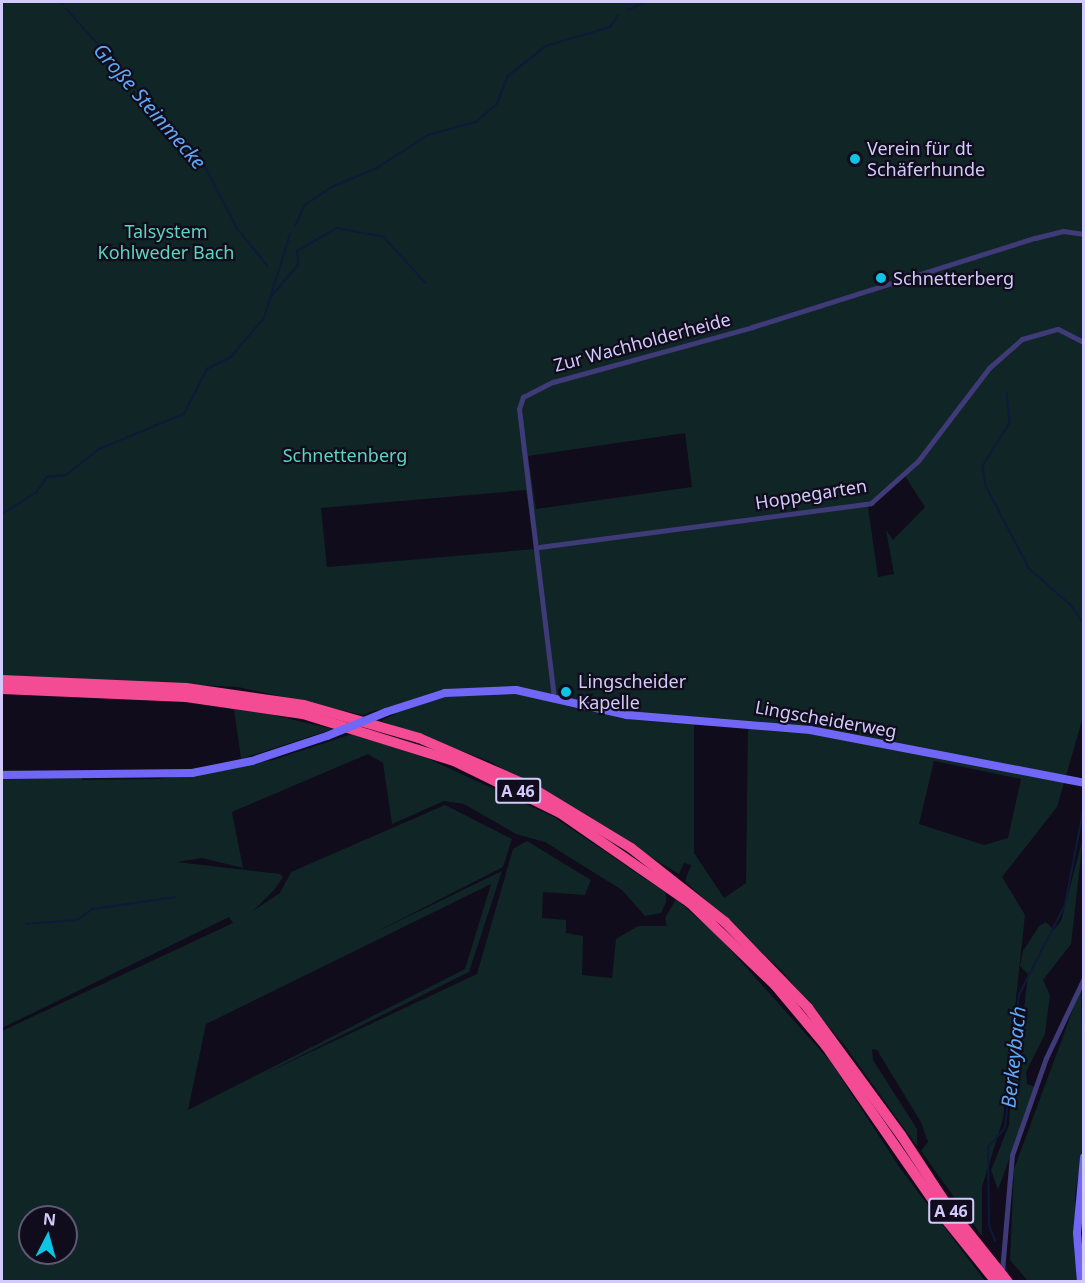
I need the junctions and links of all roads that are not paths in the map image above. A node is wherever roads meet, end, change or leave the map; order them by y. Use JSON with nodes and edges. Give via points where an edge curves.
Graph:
{"nodes":[{"id":1,"x":1083,"y":234,"type":"edge"},
{"id":2,"x":1083,"y":342,"type":"edge"},
{"id":3,"x":539,"y":548,"type":"junction"},
{"id":4,"x":2,"y":680,"type":"edge"},
{"id":5,"x":2,"y":689,"type":"edge"},
{"id":6,"x":554,"y":698,"type":"junction"},
{"id":7,"x":2,"y":775,"type":"edge"},
{"id":8,"x":1083,"y":783,"type":"edge"},
{"id":9,"x":1083,"y":978,"type":"edge"},
{"id":10,"x":1083,"y":1157,"type":"edge"},
{"id":11,"x":996,"y":1281,"type":"edge"},
{"id":12,"x":1002,"y":1281,"type":"edge"},
{"id":13,"x":1008,"y":1281,"type":"edge"},
{"id":14,"x":1081,"y":1281,"type":"edge"}],
"edges":[{"from":1,"to":3,"type":"street","name":"Zur Wachholderheide","via":[[1064,231],[554,382],[525,396],[519,409]]},
{"from":2,"to":3,"type":"street","name":"Hoppegarten","via":[[1058,328],[1022,339],[989,368],[918,461],[871,503]]},
{"from":3,"to":6,"type":"street","name":"Zur Wachholderheide"},
{"from":4,"to":13,"type":"highway","number":"A 46","bridge":true,"via":[[186,688],[304,705],[419,738],[529,786],[631,848],[725,922],[808,1008],[949,1208]]},
{"from":5,"to":11,"type":"highway","number":"A 46","via":[[186,697],[303,714],[417,747],[525,794],[627,856],[720,929],[802,1015]]},
{"from":6,"to":7,"type":"street","name":"Lingscheiderweg","bridge":true,"via":[[482,688],[445,693],[260,759],[192,773]]},
{"from":6,"to":8,"type":"street","name":"Lingscheiderweg","via":[[647,718],[810,730]]},
{"from":9,"to":12,"type":"street","via":[[1046,1058],[1007,1172]]},
{"from":10,"to":14,"type":"street","via":[[1077,1233]]}]}
